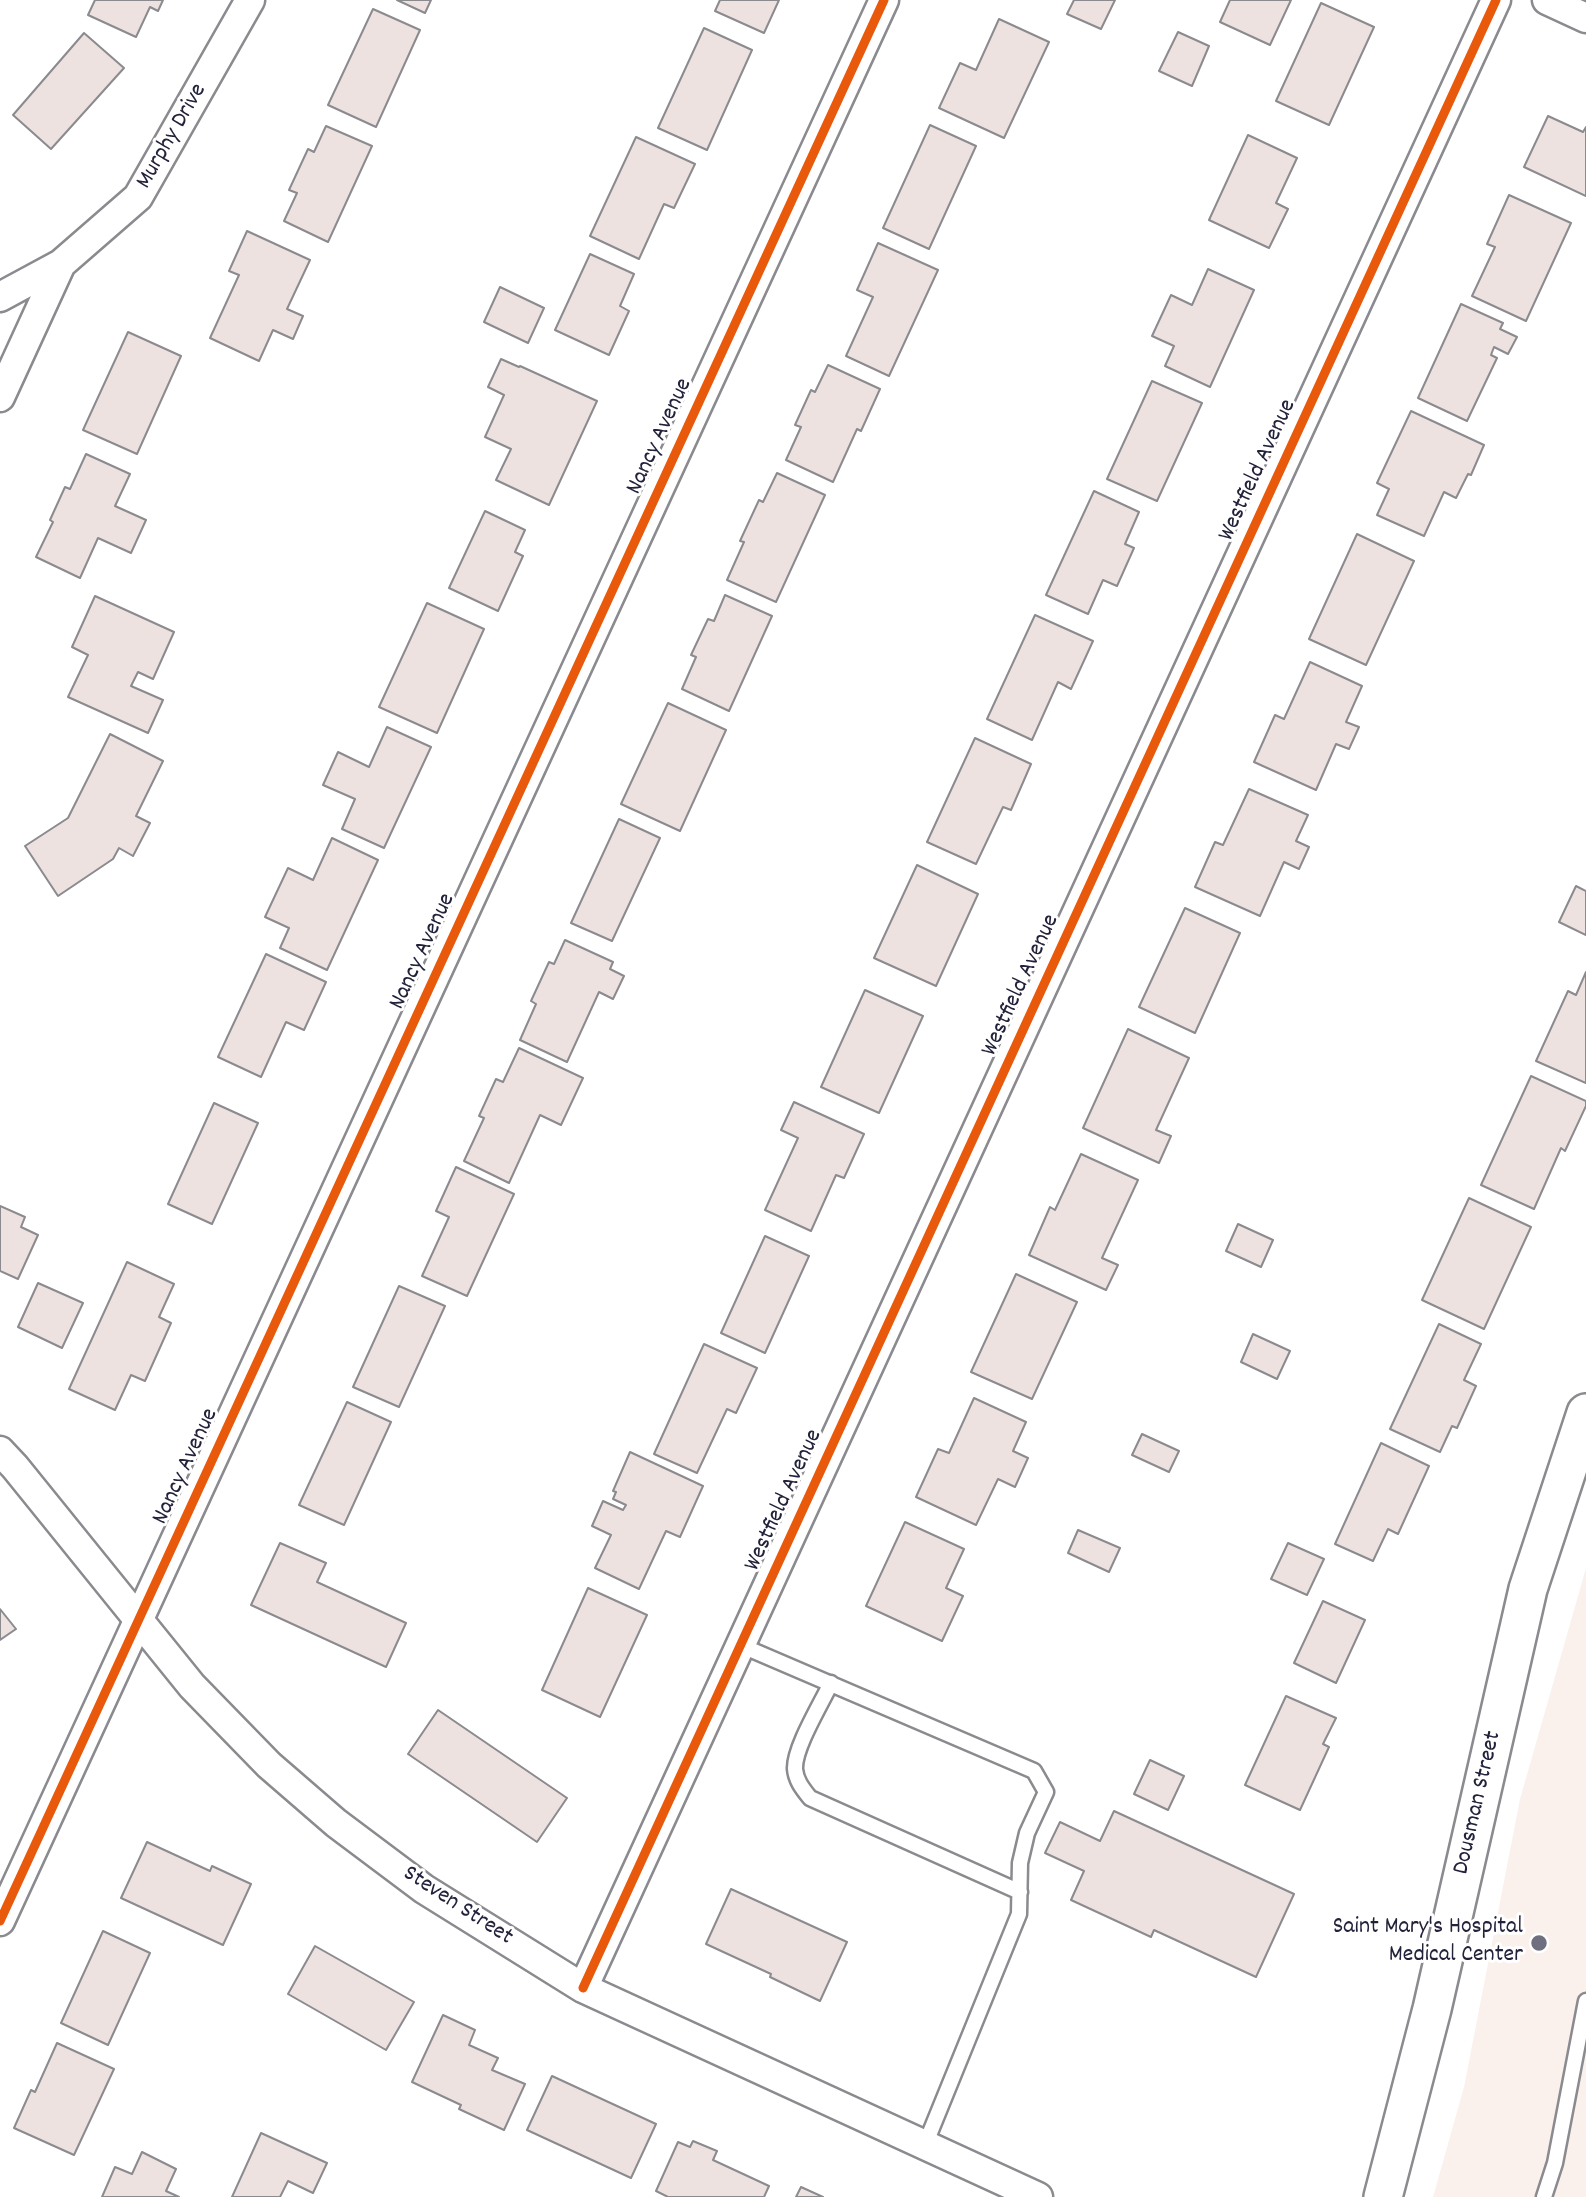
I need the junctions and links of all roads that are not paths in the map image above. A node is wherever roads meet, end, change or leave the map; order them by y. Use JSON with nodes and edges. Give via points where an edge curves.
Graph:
{"nodes":[{"id":1,"x":250,"y":0,"type":"edge"},
{"id":2,"x":884,"y":0,"type":"edge"},
{"id":3,"x":1496,"y":0,"type":"edge"},
{"id":4,"x":1547,"y":0,"type":"edge"},
{"id":5,"x":1586,"y":18,"type":"edge"},
{"id":6,"x":61,"y":264,"type":"junction"},
{"id":7,"x":0,"y":297,"type":"edge"},
{"id":8,"x":0,"y":397,"type":"edge"},
{"id":9,"x":1586,"y":1413,"type":"edge"},
{"id":10,"x":0,"y":1451,"type":"edge"},
{"id":11,"x":138,"y":1620,"type":"junction"},
{"id":12,"x":740,"y":1645,"type":"junction"},
{"id":13,"x":831,"y":1684,"type":"junction"},
{"id":14,"x":1020,"y":1892,"type":"junction"},
{"id":15,"x":0,"y":1921,"type":"edge"},
{"id":16,"x":583,"y":1987,"type":"junction"},
{"id":17,"x":1586,"y":2000,"type":"edge"},
{"id":18,"x":925,"y":2145,"type":"junction"},
{"id":19,"x":1038,"y":2197,"type":"edge"},
{"id":20,"x":1383,"y":2197,"type":"edge"},
{"id":21,"x":1544,"y":2197,"type":"edge"}],
"edges":[{"from":1,"to":6,"type":"street","name":"Murphy Drive","via":[[138,197]]},
{"from":2,"to":11,"type":"street","name":"Nancy Avenue"},
{"from":3,"to":12,"type":"street","name":"Westfield Avenue"},
{"from":4,"to":5,"type":"street"},
{"from":6,"to":7,"type":"street","name":"Murphy Drive"},
{"from":6,"to":8,"type":"street"},
{"from":9,"to":20,"type":"street","name":"Dousman Street","via":[[1528,1589],[1432,2009]]},
{"from":10,"to":11,"type":"street","name":"Steven Street"},
{"from":11,"to":15,"type":"street","name":"Nancy Avenue"},
{"from":11,"to":16,"type":"street","name":"Steven Street","via":[[192,1686],[269,1765],[336,1823],[424,1889]]},
{"from":12,"to":13,"type":"lane"},
{"from":12,"to":16,"type":"street","name":"Westfield Avenue"},
{"from":13,"to":14,"type":"lane","via":[[1034,1771],[1046,1792],[1027,1833]]},
{"from":13,"to":14,"type":"lane","via":[[799,1748],[795,1768],[799,1784],[810,1798]]},
{"from":14,"to":18,"type":"lane","via":[[1019,1914]]},
{"from":16,"to":18,"type":"street","name":"Steven Street"},
{"from":17,"to":21,"type":"lane","via":[[1555,2163]]},
{"from":18,"to":19,"type":"street","name":"Steven Street"}]}
